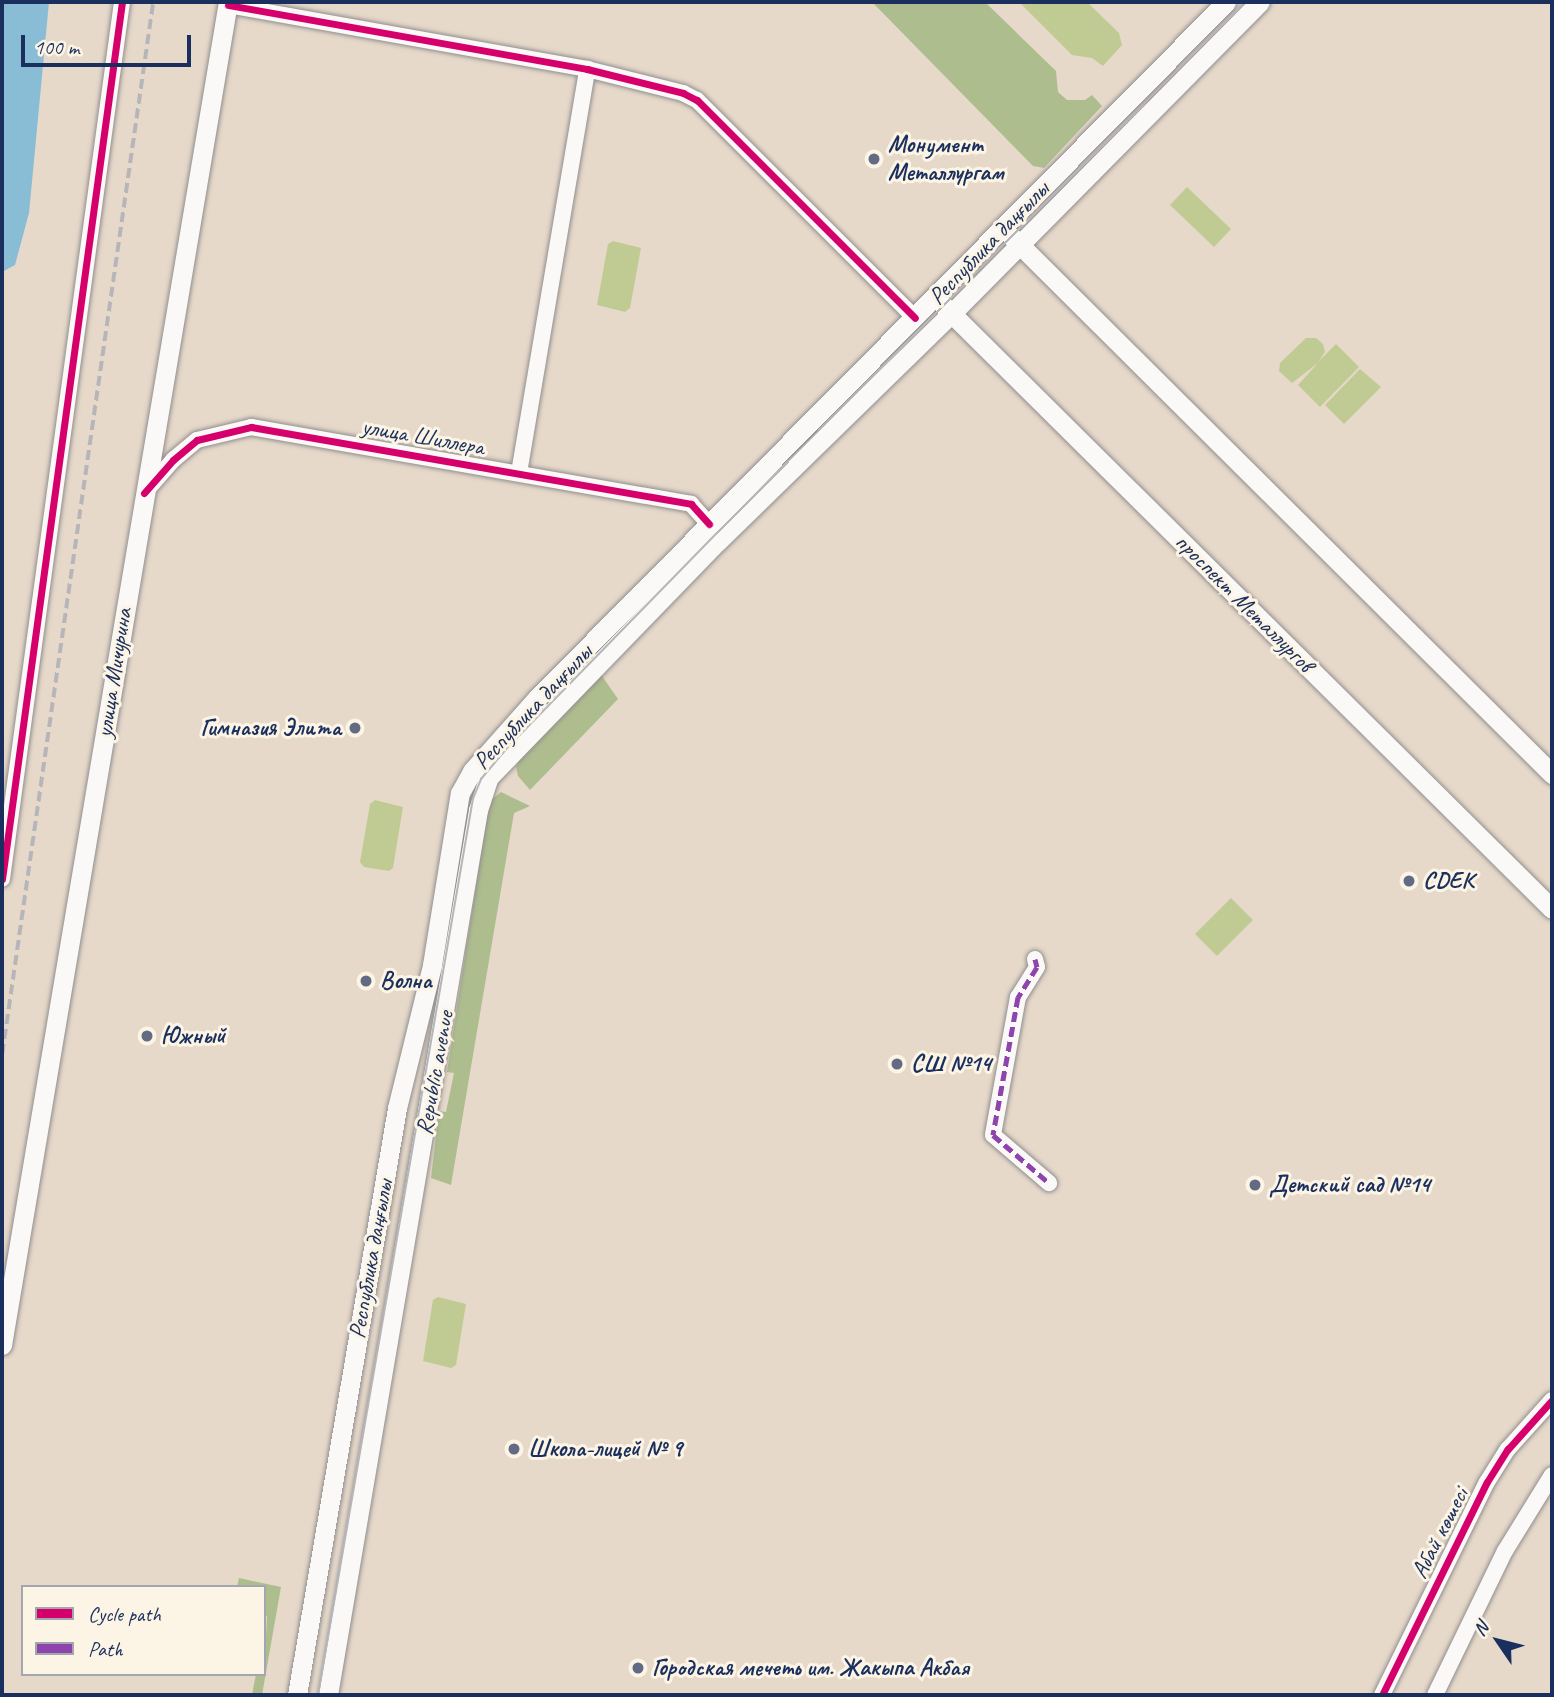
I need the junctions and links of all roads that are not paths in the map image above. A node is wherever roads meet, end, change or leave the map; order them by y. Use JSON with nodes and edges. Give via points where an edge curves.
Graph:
{"nodes":[{"id":1,"x":122,"y":2,"type":"edge"},
{"id":2,"x":1226,"y":2,"type":"edge"},
{"id":3,"x":1260,"y":2,"type":"edge"},
{"id":4,"x":228,"y":3,"type":"edge"},
{"id":5,"x":587,"y":69,"type":"junction"},
{"id":6,"x":1003,"y":228,"type":"junction"},
{"id":7,"x":1019,"y":245,"type":"junction"},
{"id":8,"x":935,"y":298,"type":"junction"},
{"id":9,"x":951,"y":314,"type":"junction"},
{"id":10,"x":915,"y":318,"type":"junction"},
{"id":11,"x":519,"y":473,"type":"junction"},
{"id":12,"x":144,"y":493,"type":"junction"},
{"id":13,"x":709,"y":524,"type":"junction"},
{"id":14,"x":1552,"y":774,"type":"edge"},
{"id":15,"x":2,"y":879,"type":"edge"},
{"id":16,"x":1552,"y":909,"type":"edge"},
{"id":17,"x":1035,"y":959,"type":"dead end"},
{"id":18,"x":1049,"y":1183,"type":"dead end"},
{"id":19,"x":2,"y":1345,"type":"edge"},
{"id":20,"x":1552,"y":1400,"type":"edge"},
{"id":21,"x":1552,"y":1475,"type":"edge"},
{"id":22,"x":296,"y":1695,"type":"edge"},
{"id":23,"x":328,"y":1695,"type":"edge"},
{"id":24,"x":1382,"y":1695,"type":"edge"},
{"id":25,"x":1435,"y":1695,"type":"edge"}],
"edges":[{"from":1,"to":15,"type":"street"},
{"from":2,"to":6,"type":"main road","name":"Республика даңғылы"},
{"from":3,"to":7,"type":"main road","name":"Республика даңғылы"},
{"from":4,"to":5,"type":"street"},
{"from":4,"to":12,"type":"main road","name":"улица Мичурина"},
{"from":5,"to":10,"type":"street","via":[[697,100]]},
{"from":5,"to":11,"type":"street"},
{"from":6,"to":7,"type":"main road"},
{"from":6,"to":8,"type":"main road","name":"Республика даңғылы"},
{"from":7,"to":9,"type":"main road","name":"Республика даңғылы"},
{"from":7,"to":14,"type":"main road"},
{"from":8,"to":9,"type":"main road","name":"проспект Металлургов"},
{"from":8,"to":10,"type":"main road","name":"Республика даңғылы"},
{"from":9,"to":16,"type":"main road","name":"проспект Металлургов"},
{"from":9,"to":23,"type":"main road","name":"Республика даңғылы","via":[[708,551],[511,752],[482,792]]},
{"from":10,"to":13,"type":"main road","name":"Республика даңғылы"},
{"from":11,"to":12,"type":"street","name":"улица Шиллера","via":[[251,427],[197,440]]},
{"from":11,"to":13,"type":"street","name":"улица Шиллера","via":[[691,504]]},
{"from":12,"to":19,"type":"main road","name":"улица Мичурина"},
{"from":13,"to":22,"type":"main road","name":"Республика даңғылы","via":[[488,749],[460,793],[432,965],[397,1108]]},
{"from":17,"to":18,"type":"street","via":[[1037,967],[1018,998],[993,1135]]},
{"from":20,"to":24,"type":"street","name":"Абай көшесі","via":[[1508,1449],[1487,1482]]},
{"from":21,"to":25,"type":"street","via":[[1505,1551]]}]}
